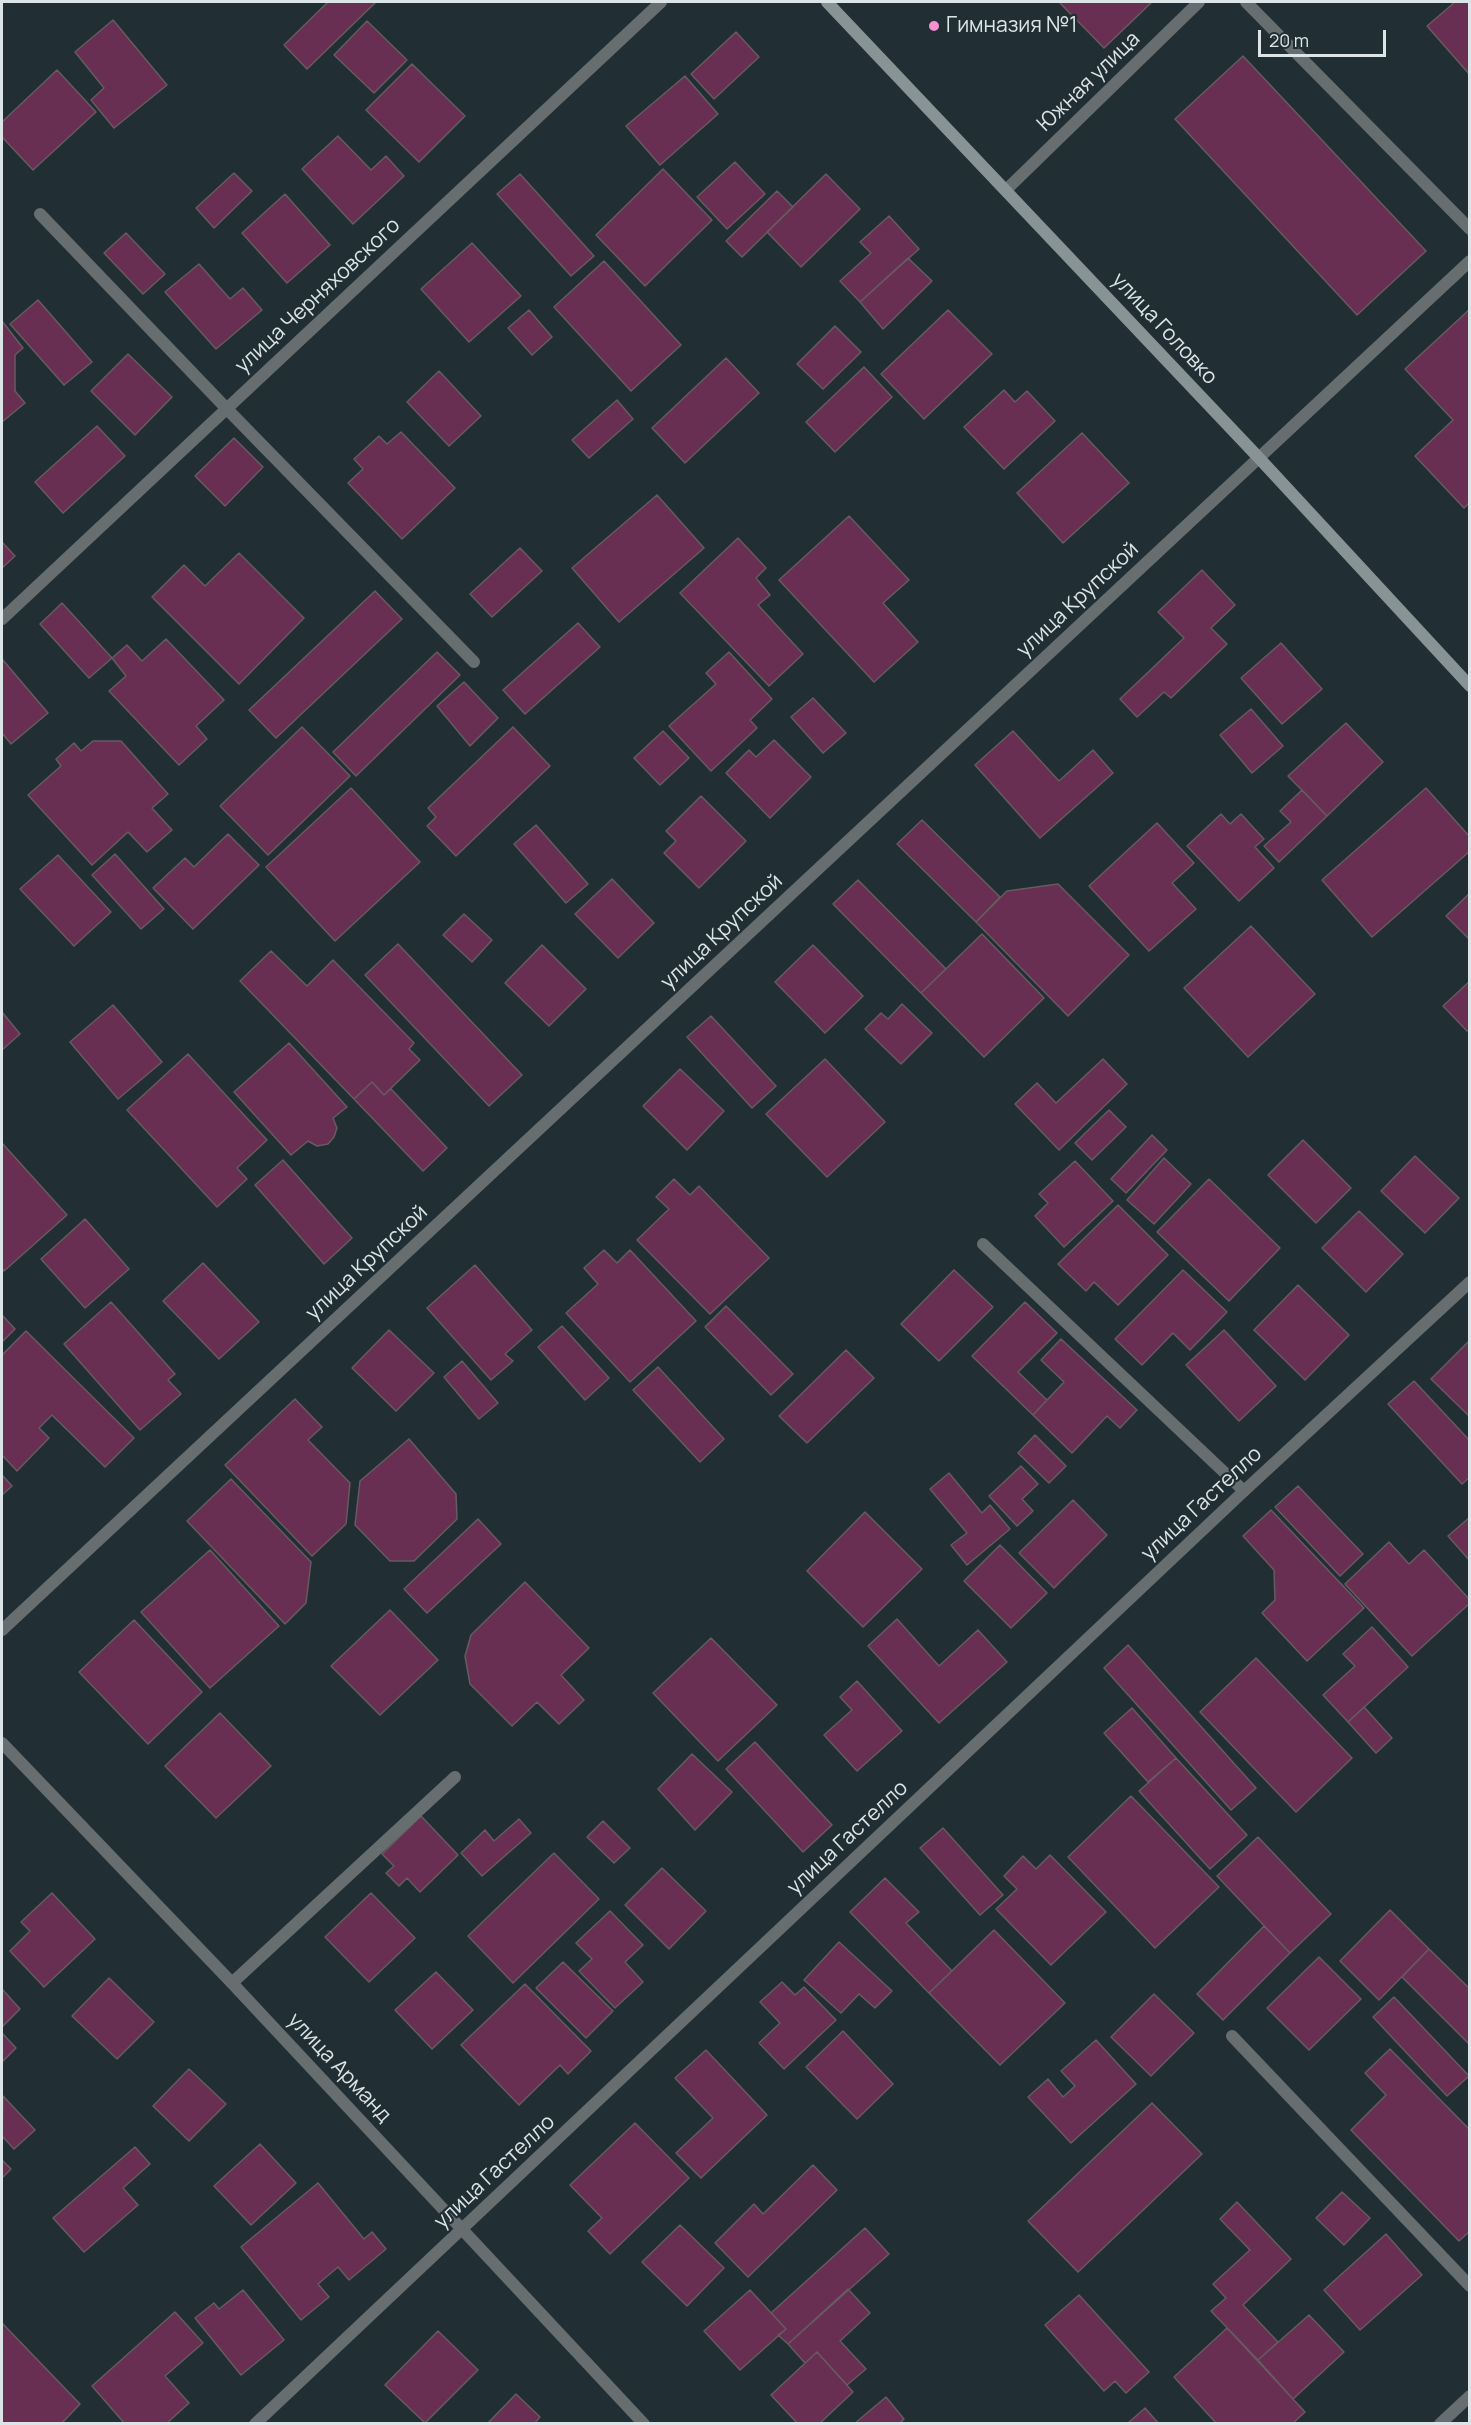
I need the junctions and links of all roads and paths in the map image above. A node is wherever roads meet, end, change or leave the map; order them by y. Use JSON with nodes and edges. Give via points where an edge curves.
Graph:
{"nodes":[{"id":1,"x":661,"y":2,"type":"edge"},
{"id":2,"x":827,"y":2,"type":"edge"},
{"id":3,"x":1199,"y":2,"type":"edge"},
{"id":4,"x":1246,"y":2,"type":"edge"},
{"id":5,"x":1006,"y":190,"type":"junction"},
{"id":6,"x":40,"y":214,"type":"dead end"},
{"id":7,"x":1470,"y":229,"type":"edge"},
{"id":8,"x":1470,"y":261,"type":"edge"},
{"id":9,"x":227,"y":409,"type":"junction"},
{"id":10,"x":1259,"y":458,"type":"junction"},
{"id":11,"x":2,"y":619,"type":"edge"},
{"id":12,"x":474,"y":662,"type":"dead end"},
{"id":13,"x":1470,"y":686,"type":"edge"},
{"id":14,"x":983,"y":1244,"type":"dead end"},
{"id":15,"x":1470,"y":1282,"type":"edge"},
{"id":16,"x":1244,"y":1491,"type":"junction"},
{"id":17,"x":2,"y":1630,"type":"edge"},
{"id":18,"x":2,"y":1743,"type":"edge"},
{"id":19,"x":455,"y":1777,"type":"dead end"},
{"id":20,"x":232,"y":1983,"type":"junction"},
{"id":21,"x":1232,"y":2036,"type":"dead end"},
{"id":22,"x":463,"y":2229,"type":"junction"},
{"id":23,"x":1470,"y":2286,"type":"edge"},
{"id":24,"x":1470,"y":2396,"type":"edge"},
{"id":25,"x":255,"y":2424,"type":"edge"},
{"id":26,"x":644,"y":2424,"type":"edge"},
{"id":27,"x":1440,"y":2424,"type":"edge"}],
"edges":[{"from":1,"to":9,"type":"street","name":"улица Черняховского"},
{"from":2,"to":5,"type":"street","name":"улица Головко"},
{"from":3,"to":5,"type":"street","name":"Южная улица"},
{"from":4,"to":7,"type":"street"},
{"from":5,"to":10,"type":"street","name":"улица Головко"},
{"from":6,"to":9,"type":"street"},
{"from":8,"to":10,"type":"street","name":"улица Крупской"},
{"from":9,"to":11,"type":"street","name":"улица Черняховского"},
{"from":9,"to":12,"type":"street"},
{"from":10,"to":13,"type":"street","name":"улица Головко"},
{"from":10,"to":17,"type":"street","name":"улица Крупской"},
{"from":14,"to":16,"type":"street"},
{"from":15,"to":16,"type":"street","name":"улица Гастелло"},
{"from":16,"to":22,"type":"street","name":"улица Гастелло"},
{"from":18,"to":20,"type":"street","name":"улица Арманд"},
{"from":19,"to":20,"type":"street"},
{"from":20,"to":22,"type":"street","name":"улица Арманд"},
{"from":21,"to":23,"type":"street"},
{"from":22,"to":25,"type":"street","name":"улица Гастелло"},
{"from":22,"to":26,"type":"street","name":"улица Арманд"},
{"from":24,"to":27,"type":"street"}]}
